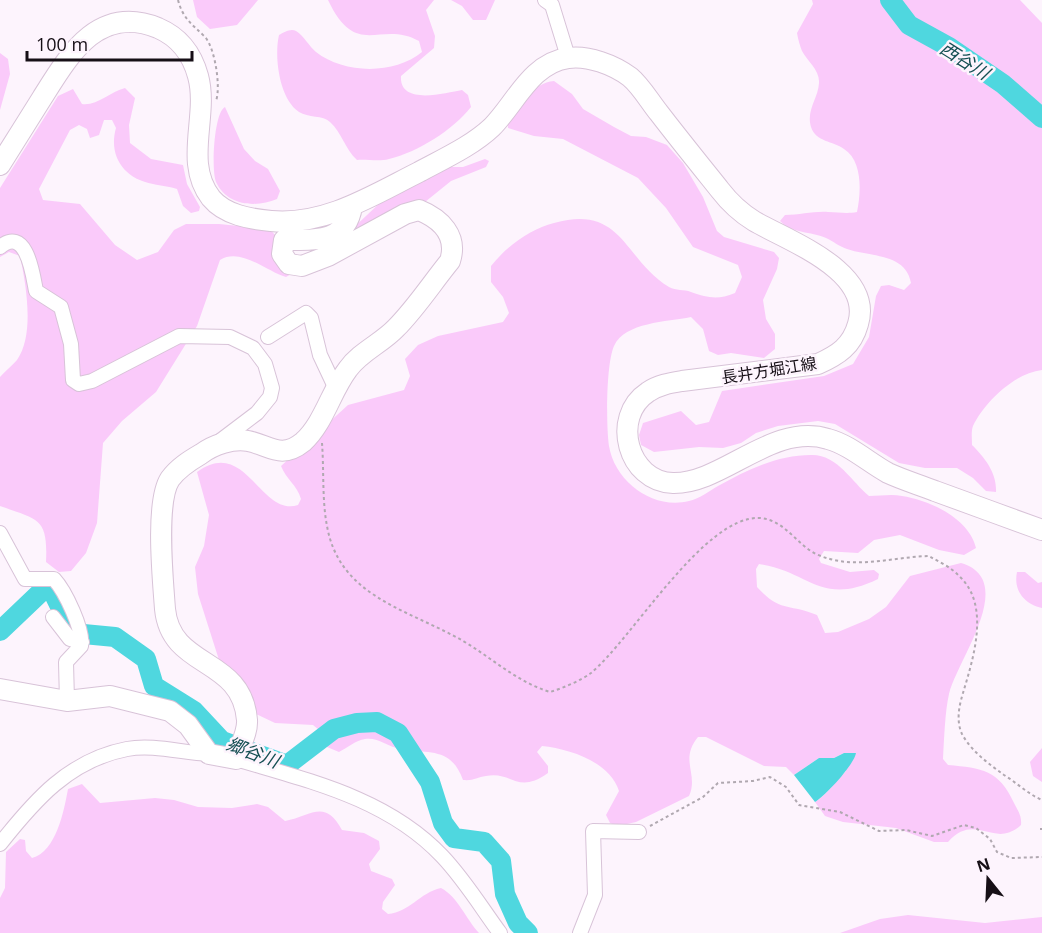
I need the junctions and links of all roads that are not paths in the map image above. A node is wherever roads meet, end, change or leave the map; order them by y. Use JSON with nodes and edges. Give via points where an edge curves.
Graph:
{"nodes":[{"id":1,"x":545,"y":0,"type":"edge"},
{"id":2,"x":567,"y":57,"type":"junction"},
{"id":3,"x":0,"y":165,"type":"edge"},
{"id":4,"x":352,"y":206,"type":"junction"},
{"id":5,"x":274,"y":222,"type":"junction"},
{"id":6,"x":284,"y":240,"type":"junction"},
{"id":7,"x":0,"y":247,"type":"edge"},
{"id":8,"x":268,"y":337,"type":"dead end"},
{"id":9,"x":336,"y":389,"type":"junction"},
{"id":10,"x":213,"y":446,"type":"junction"},
{"id":11,"x":1042,"y":530,"type":"edge"},
{"id":12,"x":0,"y":533,"type":"edge"},
{"id":13,"x":53,"y":617,"type":"dead end"},
{"id":14,"x":82,"y":642,"type":"junction"},
{"id":15,"x":0,"y":689,"type":"edge"},
{"id":16,"x":67,"y":701,"type":"junction"},
{"id":17,"x":210,"y":754,"type":"junction"},
{"id":18,"x":236,"y":756,"type":"junction"},
{"id":19,"x":639,"y":832,"type":"road end"},
{"id":20,"x":0,"y":844,"type":"edge"},
{"id":21,"x":500,"y":933,"type":"edge"},
{"id":22,"x":580,"y":933,"type":"edge"}],
"edges":[{"from":1,"to":2,"type":"street","via":[[552,5]]},
{"from":2,"to":4,"type":"main road","via":[[542,69],[491,127],[455,153]]},
{"from":2,"to":11,"type":"main road","name":"長井方堀江線","via":[[595,60],[631,78],[739,211],[840,272],[852,286],[860,305],[860,318],[848,345],[837,356],[819,364],[682,381],[647,392],[629,414],[626,425],[627,439],[640,467],[656,479],[673,483],[715,471],[769,444],[828,438],[889,473]]},
{"from":3,"to":5,"type":"main road","via":[[71,52],[92,33],[118,23],[145,23],[170,33],[189,51],[199,79],[200,177],[212,200],[236,216]]},
{"from":4,"to":5,"type":"main road","via":[[328,214]]},
{"from":4,"to":6,"type":"main road","via":[[350,221],[328,237]]},
{"from":5,"to":6,"type":"main road"},
{"from":6,"to":9,"type":"main road","via":[[282,254],[289,264],[302,266],[419,210],[440,222],[451,239],[450,261],[398,327],[348,368]]},
{"from":7,"to":10,"type":"street","via":[[14,243],[23,246],[36,291],[61,307],[73,380],[79,384],[179,336],[230,337],[253,348],[265,364],[272,388],[270,397],[257,413]]},
{"from":8,"to":9,"type":"street","via":[[306,313]]},
{"from":9,"to":10,"type":"main road","via":[[312,432],[301,443],[276,452],[246,441]]},
{"from":10,"to":18,"type":"main road","via":[[180,467],[169,481],[164,493],[161,555],[166,613],[180,644],[199,660],[226,674],[244,705],[248,721]]},
{"from":12,"to":14,"type":"street","via":[[25,579],[54,579],[61,586],[81,627]]},
{"from":13,"to":14,"type":"street","via":[[70,639]]},
{"from":14,"to":16,"type":"street","via":[[66,662]]},
{"from":15,"to":16,"type":"main road"},
{"from":16,"to":17,"type":"main road","via":[[110,696],[170,711],[188,725]]},
{"from":17,"to":18,"type":"main road"},
{"from":17,"to":20,"type":"street","via":[[127,749],[80,766],[36,798]]},
{"from":18,"to":21,"type":"street","via":[[327,786],[399,820],[442,856]]},
{"from":19,"to":22,"type":"street","via":[[593,831],[595,895]]}]}
